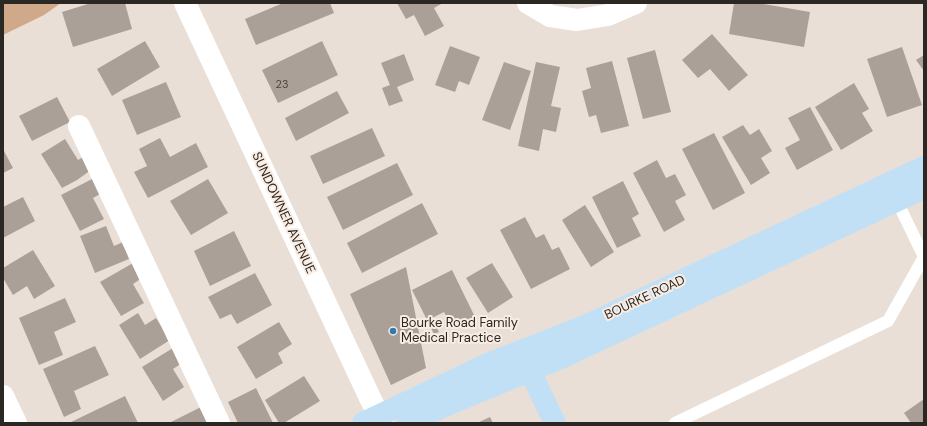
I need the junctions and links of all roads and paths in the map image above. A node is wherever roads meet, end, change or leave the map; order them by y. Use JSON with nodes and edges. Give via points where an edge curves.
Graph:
{"nodes":[{"id":1,"x":185,"y":3,"type":"edge"},
{"id":2,"x":528,"y":3,"type":"edge"},
{"id":3,"x":636,"y":3,"type":"edge"},
{"id":4,"x":79,"y":126,"type":"dead end"},
{"id":5,"x":924,"y":167,"type":"edge"},
{"id":6,"x":924,"y":188,"type":"edge"},
{"id":7,"x":893,"y":192,"type":"junction"},
{"id":8,"x":924,"y":257,"type":"edge"},
{"id":9,"x":520,"y":351,"type":"junction"},
{"id":10,"x":530,"y":371,"type":"junction"},
{"id":11,"x":3,"y":396,"type":"edge"},
{"id":12,"x":375,"y":420,"type":"edge"},
{"id":13,"x":16,"y":423,"type":"edge"},
{"id":14,"x":219,"y":423,"type":"edge"},
{"id":15,"x":408,"y":423,"type":"edge"},
{"id":16,"x":554,"y":423,"type":"edge"},
{"id":17,"x":675,"y":423,"type":"edge"}],
"edges":[{"from":1,"to":12,"type":"street","name":"SUNDOWNER AVENUE"},
{"from":2,"to":3,"type":"street","via":[[550,16],[578,20],[608,15]]},
{"from":4,"to":14,"type":"street"},
{"from":5,"to":7,"type":"main road","name":"BOURKE ROAD"},
{"from":6,"to":7,"type":"main road","name":"BOURKE ROAD"},
{"from":7,"to":8,"type":"lane"},
{"from":7,"to":9,"type":"main road","name":"BOURKE ROAD","via":[[585,326]]},
{"from":7,"to":10,"type":"main road","name":"BOURKE ROAD","via":[[563,357]]},
{"from":8,"to":17,"type":"lane","via":[[888,321]]},
{"from":9,"to":10,"type":"main road"},
{"from":9,"to":12,"type":"main road","name":"BOURKE ROAD","via":[[490,363]]},
{"from":10,"to":15,"type":"main road","name":"BOURKE ROAD"},
{"from":10,"to":16,"type":"main road"},
{"from":11,"to":13,"type":"street"}]}
